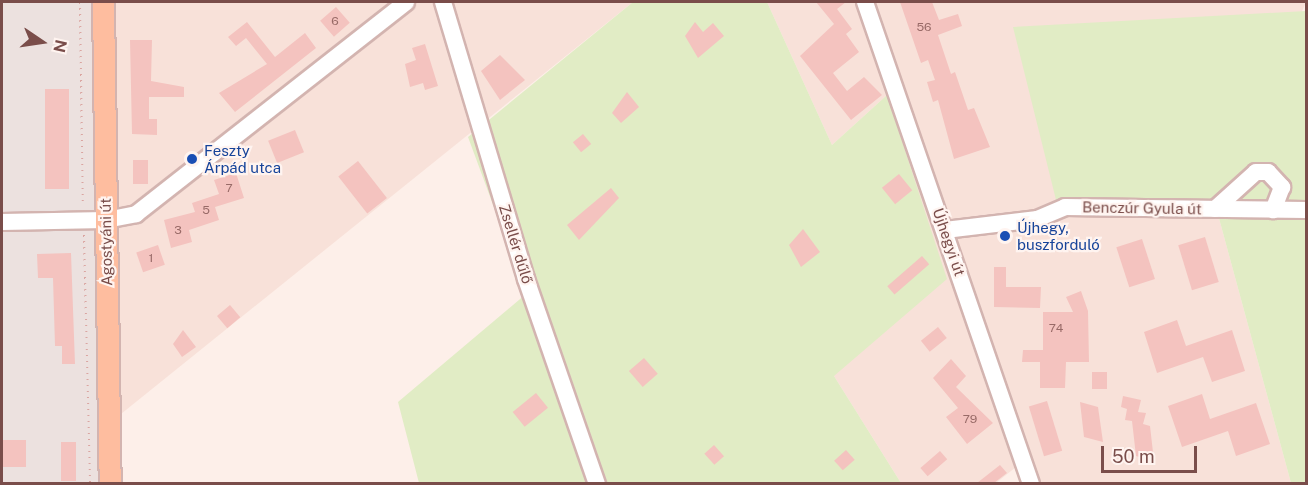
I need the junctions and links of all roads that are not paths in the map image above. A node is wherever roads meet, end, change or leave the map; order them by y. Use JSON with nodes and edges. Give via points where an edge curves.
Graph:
{"nodes":[{"id":1,"x":103,"y":2,"type":"edge"},
{"id":2,"x":406,"y":2,"type":"edge"},
{"id":3,"x":443,"y":2,"type":"edge"},
{"id":4,"x":865,"y":2,"type":"edge"},
{"id":5,"x":1215,"y":209,"type":"junction"},
{"id":6,"x":1273,"y":210,"type":"junction"},
{"id":7,"x":1306,"y":210,"type":"edge"},
{"id":8,"x":106,"y":220,"type":"junction"},
{"id":9,"x":2,"y":222,"type":"edge"},
{"id":10,"x":945,"y":230,"type":"junction"},
{"id":11,"x":110,"y":483,"type":"edge"},
{"id":12,"x":597,"y":483,"type":"edge"},
{"id":13,"x":1031,"y":483,"type":"edge"}],
"edges":[{"from":1,"to":8,"type":"main road","name":"Agostyáni út"},
{"from":2,"to":8,"type":"street","via":[[136,214]]},
{"from":3,"to":12,"type":"street","name":"Zsellér dűlő","via":[[526,279]]},
{"from":4,"to":10,"type":"street","name":"Újhegyi út"},
{"from":5,"to":6,"type":"street","name":"Benczúr Gyula út"},
{"from":5,"to":6,"type":"street","via":[[1256,172],[1268,172],[1282,187]]},
{"from":5,"to":10,"type":"street","name":"Benczúr Gyula út","via":[[1065,207],[1037,219]]},
{"from":6,"to":7,"type":"street","name":"Benczúr Gyula út"},
{"from":8,"to":9,"type":"street"},
{"from":8,"to":11,"type":"main road","name":"Agostyáni út"},
{"from":10,"to":13,"type":"street","name":"Újhegyi út"}]}
